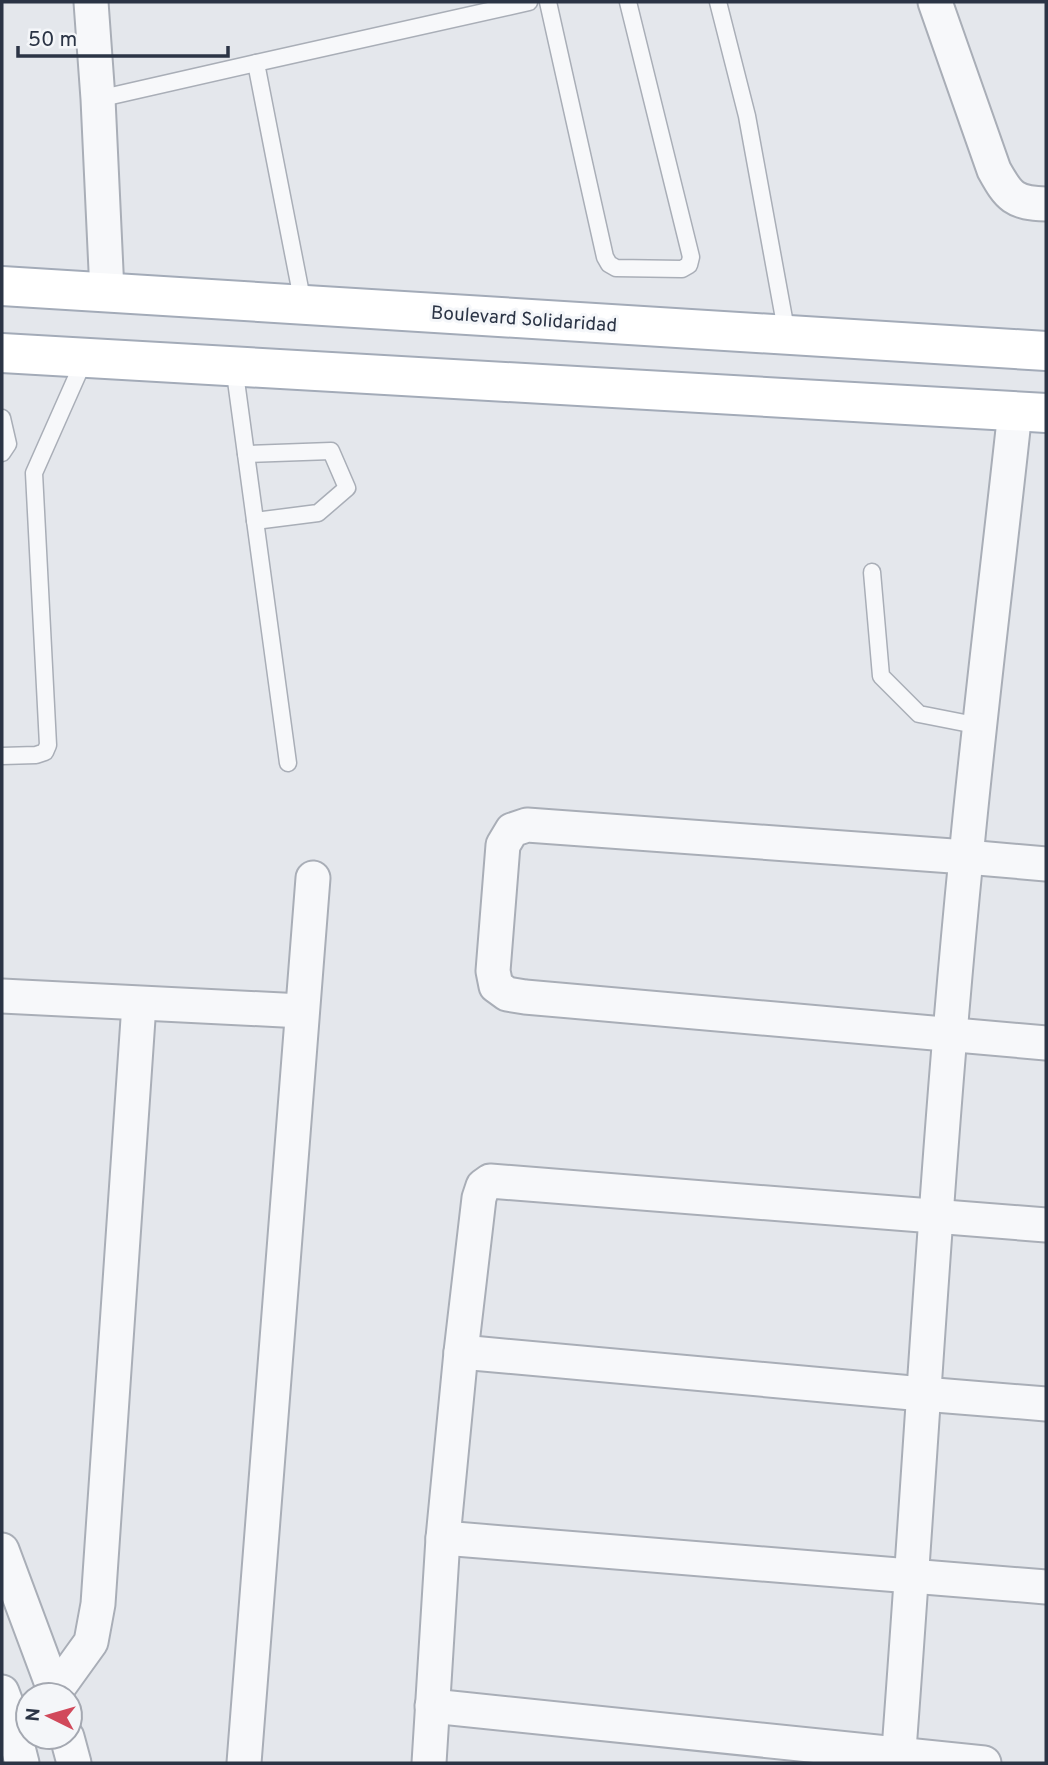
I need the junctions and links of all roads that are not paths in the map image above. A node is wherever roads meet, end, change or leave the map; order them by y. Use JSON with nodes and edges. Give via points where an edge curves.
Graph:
{"nodes":[{"id":1,"x":91,"y":2,"type":"edge"},
{"id":2,"x":529,"y":2,"type":"edge"},
{"id":3,"x":548,"y":2,"type":"edge"},
{"id":4,"x":628,"y":2,"type":"edge"},
{"id":5,"x":718,"y":2,"type":"edge"},
{"id":6,"x":935,"y":2,"type":"edge"},
{"id":7,"x":256,"y":63,"type":"junction"},
{"id":8,"x":98,"y":99,"type":"junction"},
{"id":9,"x":1046,"y":204,"type":"edge"},
{"id":10,"x":2,"y":286,"type":"edge"},
{"id":11,"x":107,"y":292,"type":"junction"},
{"id":12,"x":303,"y":304,"type":"junction"},
{"id":13,"x":787,"y":335,"type":"junction"},
{"id":14,"x":1046,"y":351,"type":"edge"},
{"id":15,"x":2,"y":353,"type":"edge"},
{"id":16,"x":85,"y":358,"type":"junction"},
{"id":17,"x":234,"y":366,"type":"junction"},
{"id":18,"x":1031,"y":412,"type":"edge"},
{"id":19,"x":2,"y":418,"type":"edge"},
{"id":20,"x":2,"y":453,"type":"edge"},
{"id":21,"x":246,"y":454,"type":"junction"},
{"id":22,"x":255,"y":521,"type":"junction"},
{"id":23,"x":872,"y":572,"type":"dead end"},
{"id":24,"x":980,"y":726,"type":"junction"},
{"id":25,"x":2,"y":756,"type":"edge"},
{"id":26,"x":288,"y":763,"type":"dead end"},
{"id":27,"x":966,"y":857,"type":"junction"},
{"id":28,"x":1046,"y":864,"type":"edge"},
{"id":29,"x":313,"y":878,"type":"dead end"},
{"id":30,"x":2,"y":996,"type":"edge"},
{"id":31,"x":139,"y":1004,"type":"junction"},
{"id":32,"x":302,"y":1011,"type":"junction"},
{"id":33,"x":950,"y":1034,"type":"junction"},
{"id":34,"x":1046,"y":1043,"type":"edge"},
{"id":35,"x":937,"y":1216,"type":"junction"},
{"id":36,"x":1046,"y":1224,"type":"edge"},
{"id":37,"x":461,"y":1352,"type":"junction"},
{"id":38,"x":923,"y":1394,"type":"junction"},
{"id":39,"x":1046,"y":1404,"type":"edge"},
{"id":40,"x":443,"y":1538,"type":"junction"},
{"id":41,"x":2,"y":1550,"type":"edge"},
{"id":42,"x":912,"y":1575,"type":"junction"},
{"id":43,"x":1046,"y":1587,"type":"edge"},
{"id":44,"x":50,"y":1681,"type":"edge"},
{"id":45,"x":64,"y":1681,"type":"edge"},
{"id":46,"x":2,"y":1692,"type":"edge"},
{"id":47,"x":432,"y":1706,"type":"junction"},
{"id":48,"x":898,"y":1759,"type":"edge"},
{"id":49,"x":22,"y":1763,"type":"edge"},
{"id":50,"x":244,"y":1763,"type":"edge"},
{"id":51,"x":429,"y":1763,"type":"edge"},
{"id":52,"x":984,"y":1763,"type":"edge"}],
"edges":[{"from":1,"to":8,"type":"street"},
{"from":2,"to":7,"type":"lane"},
{"from":3,"to":4,"type":"lane","via":[[605,257],[616,268],[682,269],[691,257]]},
{"from":5,"to":13,"type":"lane","via":[[747,116]]},
{"from":6,"to":9,"type":"street","via":[[994,170],[1006,191],[1026,203]]},
{"from":7,"to":8,"type":"lane"},
{"from":7,"to":12,"type":"lane"},
{"from":8,"to":11,"type":"street"},
{"from":10,"to":11,"type":"main road","name":"Boulevard Solidaridad"},
{"from":11,"to":12,"type":"main road","name":"Boulevard Solidaridad"},
{"from":12,"to":13,"type":"main road","name":"Boulevard Solidaridad"},
{"from":13,"to":14,"type":"main road","name":"Boulevard Solidaridad"},
{"from":15,"to":16,"type":"main road"},
{"from":16,"to":17,"type":"main road"},
{"from":16,"to":25,"type":"lane","via":[[33,482],[48,745],[36,755]]},
{"from":17,"to":18,"type":"main road"},
{"from":17,"to":21,"type":"lane"},
{"from":18,"to":24,"type":"street"},
{"from":19,"to":20,"type":"lane","via":[[8,444]]},
{"from":21,"to":22,"type":"lane"},
{"from":21,"to":22,"type":"lane","via":[[331,451],[347,488],[318,513]]},
{"from":22,"to":26,"type":"lane"},
{"from":23,"to":24,"type":"lane","via":[[881,676],[919,714]]},
{"from":24,"to":27,"type":"street"},
{"from":27,"to":28,"type":"street"},
{"from":27,"to":33,"type":"street"},
{"from":27,"to":33,"type":"street","via":[[527,825],[512,830],[503,845],[493,971],[496,986],[507,994]]},
{"from":29,"to":32,"type":"street"},
{"from":30,"to":31,"type":"street"},
{"from":31,"to":32,"type":"street"},
{"from":31,"to":45,"type":"street","via":[[98,1604],[91,1642]]},
{"from":32,"to":50,"type":"street"},
{"from":33,"to":34,"type":"street"},
{"from":33,"to":35,"type":"street"},
{"from":35,"to":36,"type":"street"},
{"from":35,"to":37,"type":"street","via":[[490,1181],[479,1198]]},
{"from":35,"to":38,"type":"street"},
{"from":37,"to":38,"type":"street"},
{"from":37,"to":40,"type":"street"},
{"from":38,"to":39,"type":"street"},
{"from":38,"to":42,"type":"street"},
{"from":40,"to":42,"type":"street"},
{"from":40,"to":47,"type":"street"},
{"from":41,"to":44,"type":"street"},
{"from":42,"to":43,"type":"street"},
{"from":42,"to":48,"type":"street"},
{"from":46,"to":49,"type":"street"},
{"from":47,"to":48,"type":"street"},
{"from":47,"to":51,"type":"street"},
{"from":48,"to":52,"type":"street"}]}
